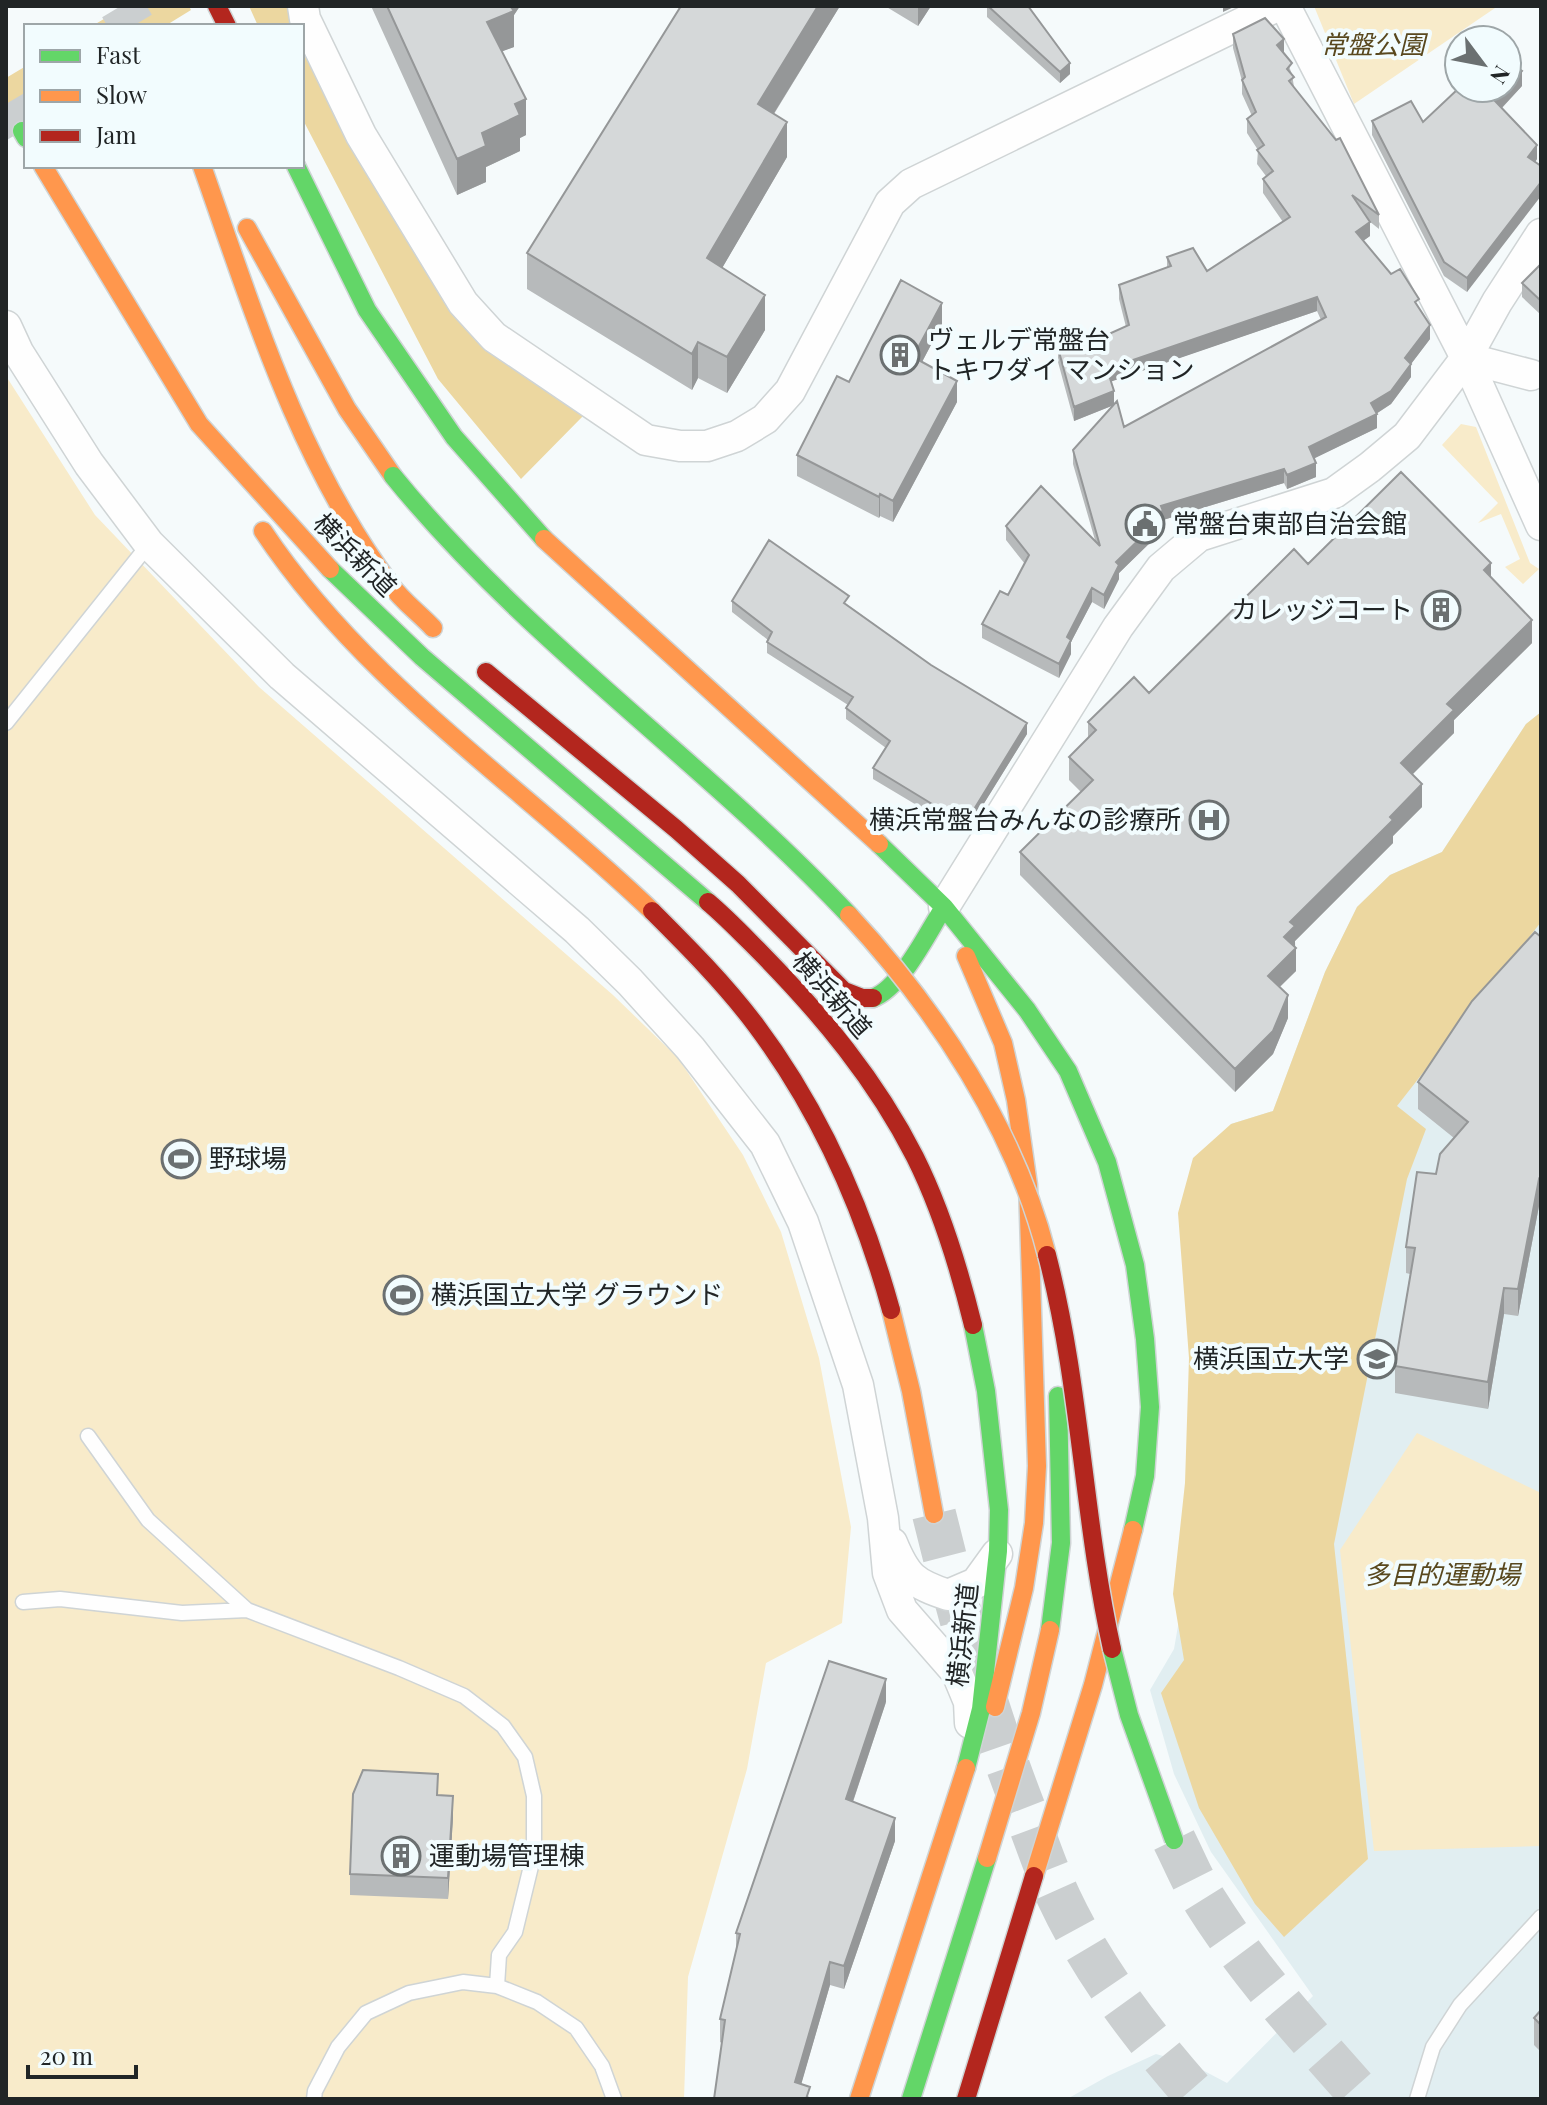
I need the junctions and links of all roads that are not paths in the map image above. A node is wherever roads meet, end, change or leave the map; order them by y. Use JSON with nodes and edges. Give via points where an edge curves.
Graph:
{"nodes":[{"id":1,"x":217,"y":6,"type":"edge"},
{"id":2,"x":303,"y":6,"type":"edge"},
{"id":3,"x":1277,"y":6,"type":"edge"},
{"id":4,"x":1285,"y":6,"type":"edge"},
{"id":5,"x":226,"y":24,"type":"edge"},
{"id":6,"x":44,"y":168,"type":"edge"},
{"id":7,"x":203,"y":168,"type":"edge"},
{"id":8,"x":214,"y":168,"type":"edge"},
{"id":9,"x":297,"y":168,"type":"edge"},
{"id":10,"x":1541,"y":234,"type":"edge"},
{"id":11,"x":6,"y":326,"type":"edge"},
{"id":12,"x":1466,"y":358,"type":"junction"},
{"id":13,"x":1531,"y":375,"type":"dead end"},
{"id":14,"x":199,"y":424,"type":"junction"},
{"id":15,"x":1541,"y":525,"type":"edge"},
{"id":16,"x":149,"y":544,"type":"junction"},
{"id":17,"x":442,"y":636,"type":"dead end"},
{"id":18,"x":474,"y":663,"type":"dead end"},
{"id":19,"x":6,"y":723,"type":"edge"},
{"id":20,"x":944,"y":907,"type":"junction"},
{"id":21,"x":1043,"y":1242,"type":"junction"},
{"id":22,"x":88,"y":1436,"type":"dead end"},
{"id":23,"x":934,"y":1514,"type":"tunnel mouth"},
{"id":24,"x":883,"y":1518,"type":"junction"},
{"id":25,"x":998,"y":1551,"type":"junction"},
{"id":26,"x":23,"y":1602,"type":"dead end"},
{"id":27,"x":247,"y":1610,"type":"junction"},
{"id":28,"x":972,"y":1749,"type":"junction"},
{"id":29,"x":1174,"y":1840,"type":"tunnel mouth"},
{"id":30,"x":1541,"y":1917,"type":"edge"},
{"id":31,"x":497,"y":1986,"type":"junction"},
{"id":32,"x":314,"y":2099,"type":"edge"},
{"id":33,"x":614,"y":2099,"type":"edge"},
{"id":34,"x":859,"y":2099,"type":"edge"},
{"id":35,"x":911,"y":2099,"type":"edge"},
{"id":36,"x":966,"y":2099,"type":"edge"},
{"id":37,"x":1417,"y":2099,"type":"edge"}],
"edges":[{"from":1,"to":5,"type":"main road"},
{"from":2,"to":3,"type":"street","via":[[361,135],[463,303],[494,337],[646,440],[707,446],[765,419],[790,391],[890,203],[911,184]]},
{"from":4,"to":12,"type":"street"},
{"from":6,"to":14,"type":"main road","name":"横浜新道"},
{"from":7,"to":17,"type":"main road","via":[[282,389],[344,517],[392,586]]},
{"from":8,"to":21,"type":"main road","bridge":true,"via":[[347,409],[435,528],[510,604],[785,849],[875,943],[918,998],[992,1117]]},
{"from":9,"to":20,"type":"main road","via":[[367,310],[454,437],[549,544]]},
{"from":10,"to":12,"type":"street"},
{"from":11,"to":16,"type":"street","via":[[89,464]]},
{"from":12,"to":13,"type":"street"},
{"from":12,"to":15,"type":"street"},
{"from":12,"to":20,"type":"street","via":[[1407,436],[1334,493],[1199,536],[1161,568],[1118,627]]},
{"from":14,"to":23,"type":"main road","via":[[282,563],[323,610],[380,668],[645,903],[723,986],[788,1072],[837,1162],[876,1260],[902,1352]]},
{"from":14,"to":25,"type":"main road","name":"横浜新道","via":[[314,554],[422,657],[717,909],[845,1047],[916,1159],[947,1235],[973,1322],[986,1391],[999,1510]]},
{"from":16,"to":19,"type":"lane"},
{"from":16,"to":24,"type":"street","via":[[282,676],[577,930],[690,1048],[765,1144],[803,1222],[858,1385]]},
{"from":18,"to":20,"type":"main road","via":[[676,829],[844,991],[861,999],[879,996]]},
{"from":20,"to":28,"type":"main road","via":[[1003,1043],[1028,1185],[1031,1255],[1034,1523],[998,1702]]},
{"from":20,"to":36,"type":"main road","via":[[1027,1010],[1068,1071],[1107,1162],[1135,1265],[1150,1407],[1145,1476],[1124,1572]]},
{"from":21,"to":29,"type":"main road","bridge":true,"via":[[1067,1339],[1110,1641],[1135,1732]]},
{"from":21,"to":35,"type":"main road","bridge":true,"via":[[1062,1476],[1050,1630],[1031,1713]]},
{"from":22,"to":27,"type":"lane","via":[[148,1520]]},
{"from":24,"to":25,"type":"street","via":[[900,1561],[920,1586],[948,1595],[976,1583]]},
{"from":24,"to":28,"type":"street","via":[[888,1573],[902,1610],[957,1673],[969,1702]]},
{"from":25,"to":28,"type":"main road","name":"横浜新道"},
{"from":26,"to":27,"type":"lane","via":[[60,1599],[182,1613]]},
{"from":27,"to":31,"type":"lane","via":[[464,1696],[503,1726],[525,1757],[534,1796],[534,1854],[515,1932],[499,1955]]},
{"from":28,"to":34,"type":"main road","name":"横浜新道"},
{"from":30,"to":37,"type":"lane","via":[[1460,2005],[1433,2047]]},
{"from":31,"to":32,"type":"lane","via":[[463,1982],[409,1993],[366,2013],[338,2047]]},
{"from":31,"to":33,"type":"lane","via":[[537,2002],[576,2028],[602,2066]]}]}
